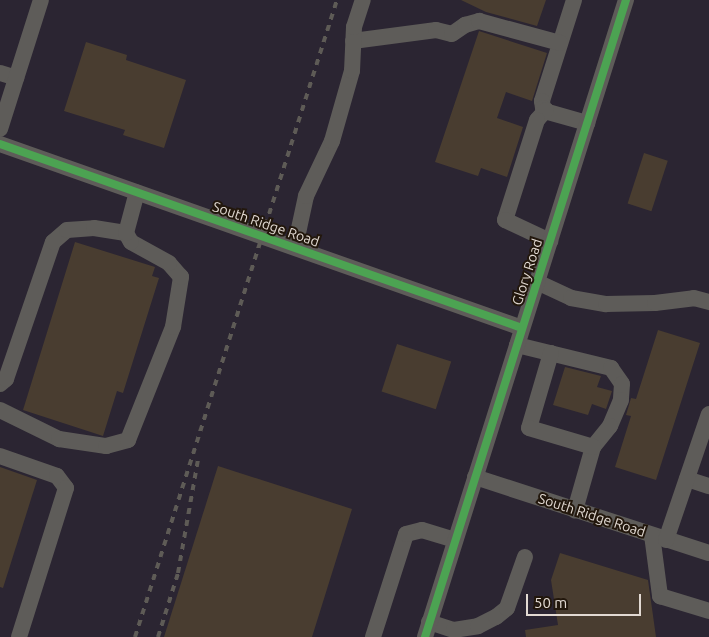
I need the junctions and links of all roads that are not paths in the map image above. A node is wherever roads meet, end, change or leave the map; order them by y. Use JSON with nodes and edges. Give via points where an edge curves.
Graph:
{"nodes":[{"id":1,"x":41,"y":0,"type":"edge"},
{"id":2,"x":363,"y":0,"type":"edge"},
{"id":3,"x":574,"y":0,"type":"edge"},
{"id":4,"x":626,"y":0,"type":"edge"},
{"id":5,"x":353,"y":41,"type":"junction"},
{"id":6,"x":560,"y":43,"type":"junction"},
{"id":7,"x":0,"y":73,"type":"edge"},
{"id":8,"x":16,"y":78,"type":"junction"},
{"id":9,"x":546,"y":110,"type":"junction"},
{"id":10,"x":587,"y":123,"type":"junction"},
{"id":11,"x":0,"y":129,"type":"edge"},
{"id":12,"x":0,"y":144,"type":"edge"},
{"id":13,"x":137,"y":192,"type":"junction"},
{"id":14,"x":126,"y":233,"type":"junction"},
{"id":15,"x":550,"y":241,"type":"junction"},
{"id":16,"x":294,"y":247,"type":"junction"},
{"id":17,"x":537,"y":282,"type":"junction"},
{"id":18,"x":709,"y":302,"type":"edge"},
{"id":19,"x":522,"y":328,"type":"junction"},
{"id":20,"x":517,"y":345,"type":"junction"},
{"id":21,"x":551,"y":352,"type":"junction"},
{"id":22,"x":0,"y":384,"type":"edge"},
{"id":23,"x":0,"y":410,"type":"edge"},
{"id":24,"x":709,"y":414,"type":"edge"},
{"id":25,"x":593,"y":447,"type":"junction"},
{"id":26,"x":0,"y":456,"type":"edge"},
{"id":27,"x":475,"y":477,"type":"junction"},
{"id":28,"x":687,"y":479,"type":"junction"},
{"id":29,"x":709,"y":486,"type":"edge"},
{"id":30,"x":575,"y":510,"type":"junction"},
{"id":31,"x":659,"y":537,"type":"junction"},
{"id":32,"x":456,"y":540,"type":"junction"},
{"id":33,"x":709,"y":553,"type":"edge"},
{"id":34,"x":525,"y":556,"type":"dead end"},
{"id":35,"x":709,"y":611,"type":"edge"},
{"id":36,"x":427,"y":630,"type":"edge"},
{"id":37,"x":19,"y":637,"type":"edge"},
{"id":38,"x":373,"y":637,"type":"edge"}],
"edges":[{"from":1,"to":8,"type":"street"},
{"from":2,"to":5,"type":"street"},
{"from":3,"to":6,"type":"street"},
{"from":4,"to":10,"type":"street","name":"Glory Road"},
{"from":5,"to":6,"type":"street","via":[[436,30],[452,34],[479,21]]},
{"from":5,"to":16,"type":"street","via":[[352,71],[332,141],[306,196]]},
{"from":6,"to":9,"type":"street","via":[[542,101]]},
{"from":7,"to":8,"type":"street"},
{"from":8,"to":11,"type":"street"},
{"from":9,"to":10,"type":"street"},
{"from":9,"to":15,"type":"street","via":[[536,120],[505,220]]},
{"from":10,"to":15,"type":"street","name":"Glory Road"},
{"from":12,"to":13,"type":"street","name":"South Ridge Road"},
{"from":13,"to":14,"type":"street"},
{"from":13,"to":16,"type":"street","name":"South Ridge Road"},
{"from":14,"to":22,"type":"street","via":[[94,228],[67,230],[53,242],[6,379]]},
{"from":14,"to":23,"type":"street","via":[[131,242],[169,263],[181,277],[173,327],[128,440],[106,446],[59,439]]},
{"from":15,"to":17,"type":"street","name":"Glory Road"},
{"from":16,"to":19,"type":"street","name":"South Ridge Road"},
{"from":17,"to":18,"type":"street","via":[[571,298],[606,304],[694,298]]},
{"from":17,"to":19,"type":"street","name":"Glory Road"},
{"from":19,"to":20,"type":"street","name":"Glory Road"},
{"from":20,"to":21,"type":"street"},
{"from":20,"to":27,"type":"street","name":"Glory Road"},
{"from":21,"to":25,"type":"street","via":[[529,428]]},
{"from":21,"to":25,"type":"street","via":[[611,368],[622,384],[621,400],[614,417]]},
{"from":24,"to":28,"type":"street"},
{"from":25,"to":30,"type":"street"},
{"from":26,"to":37,"type":"street","via":[[56,476],[66,488]]},
{"from":27,"to":30,"type":"street","name":"South Ridge Road"},
{"from":27,"to":32,"type":"street","name":"Glory Road"},
{"from":28,"to":29,"type":"street"},
{"from":28,"to":31,"type":"street"},
{"from":30,"to":31,"type":"street","name":"South Ridge Road"},
{"from":31,"to":33,"type":"street","name":"South Ridge Road"},
{"from":31,"to":35,"type":"street","via":[[660,596]]},
{"from":32,"to":36,"type":"street","name":"Glory Road"},
{"from":32,"to":38,"type":"street","via":[[422,530],[406,534]]},
{"from":34,"to":36,"type":"street","via":[[507,608],[496,617],[478,626]]}]}
